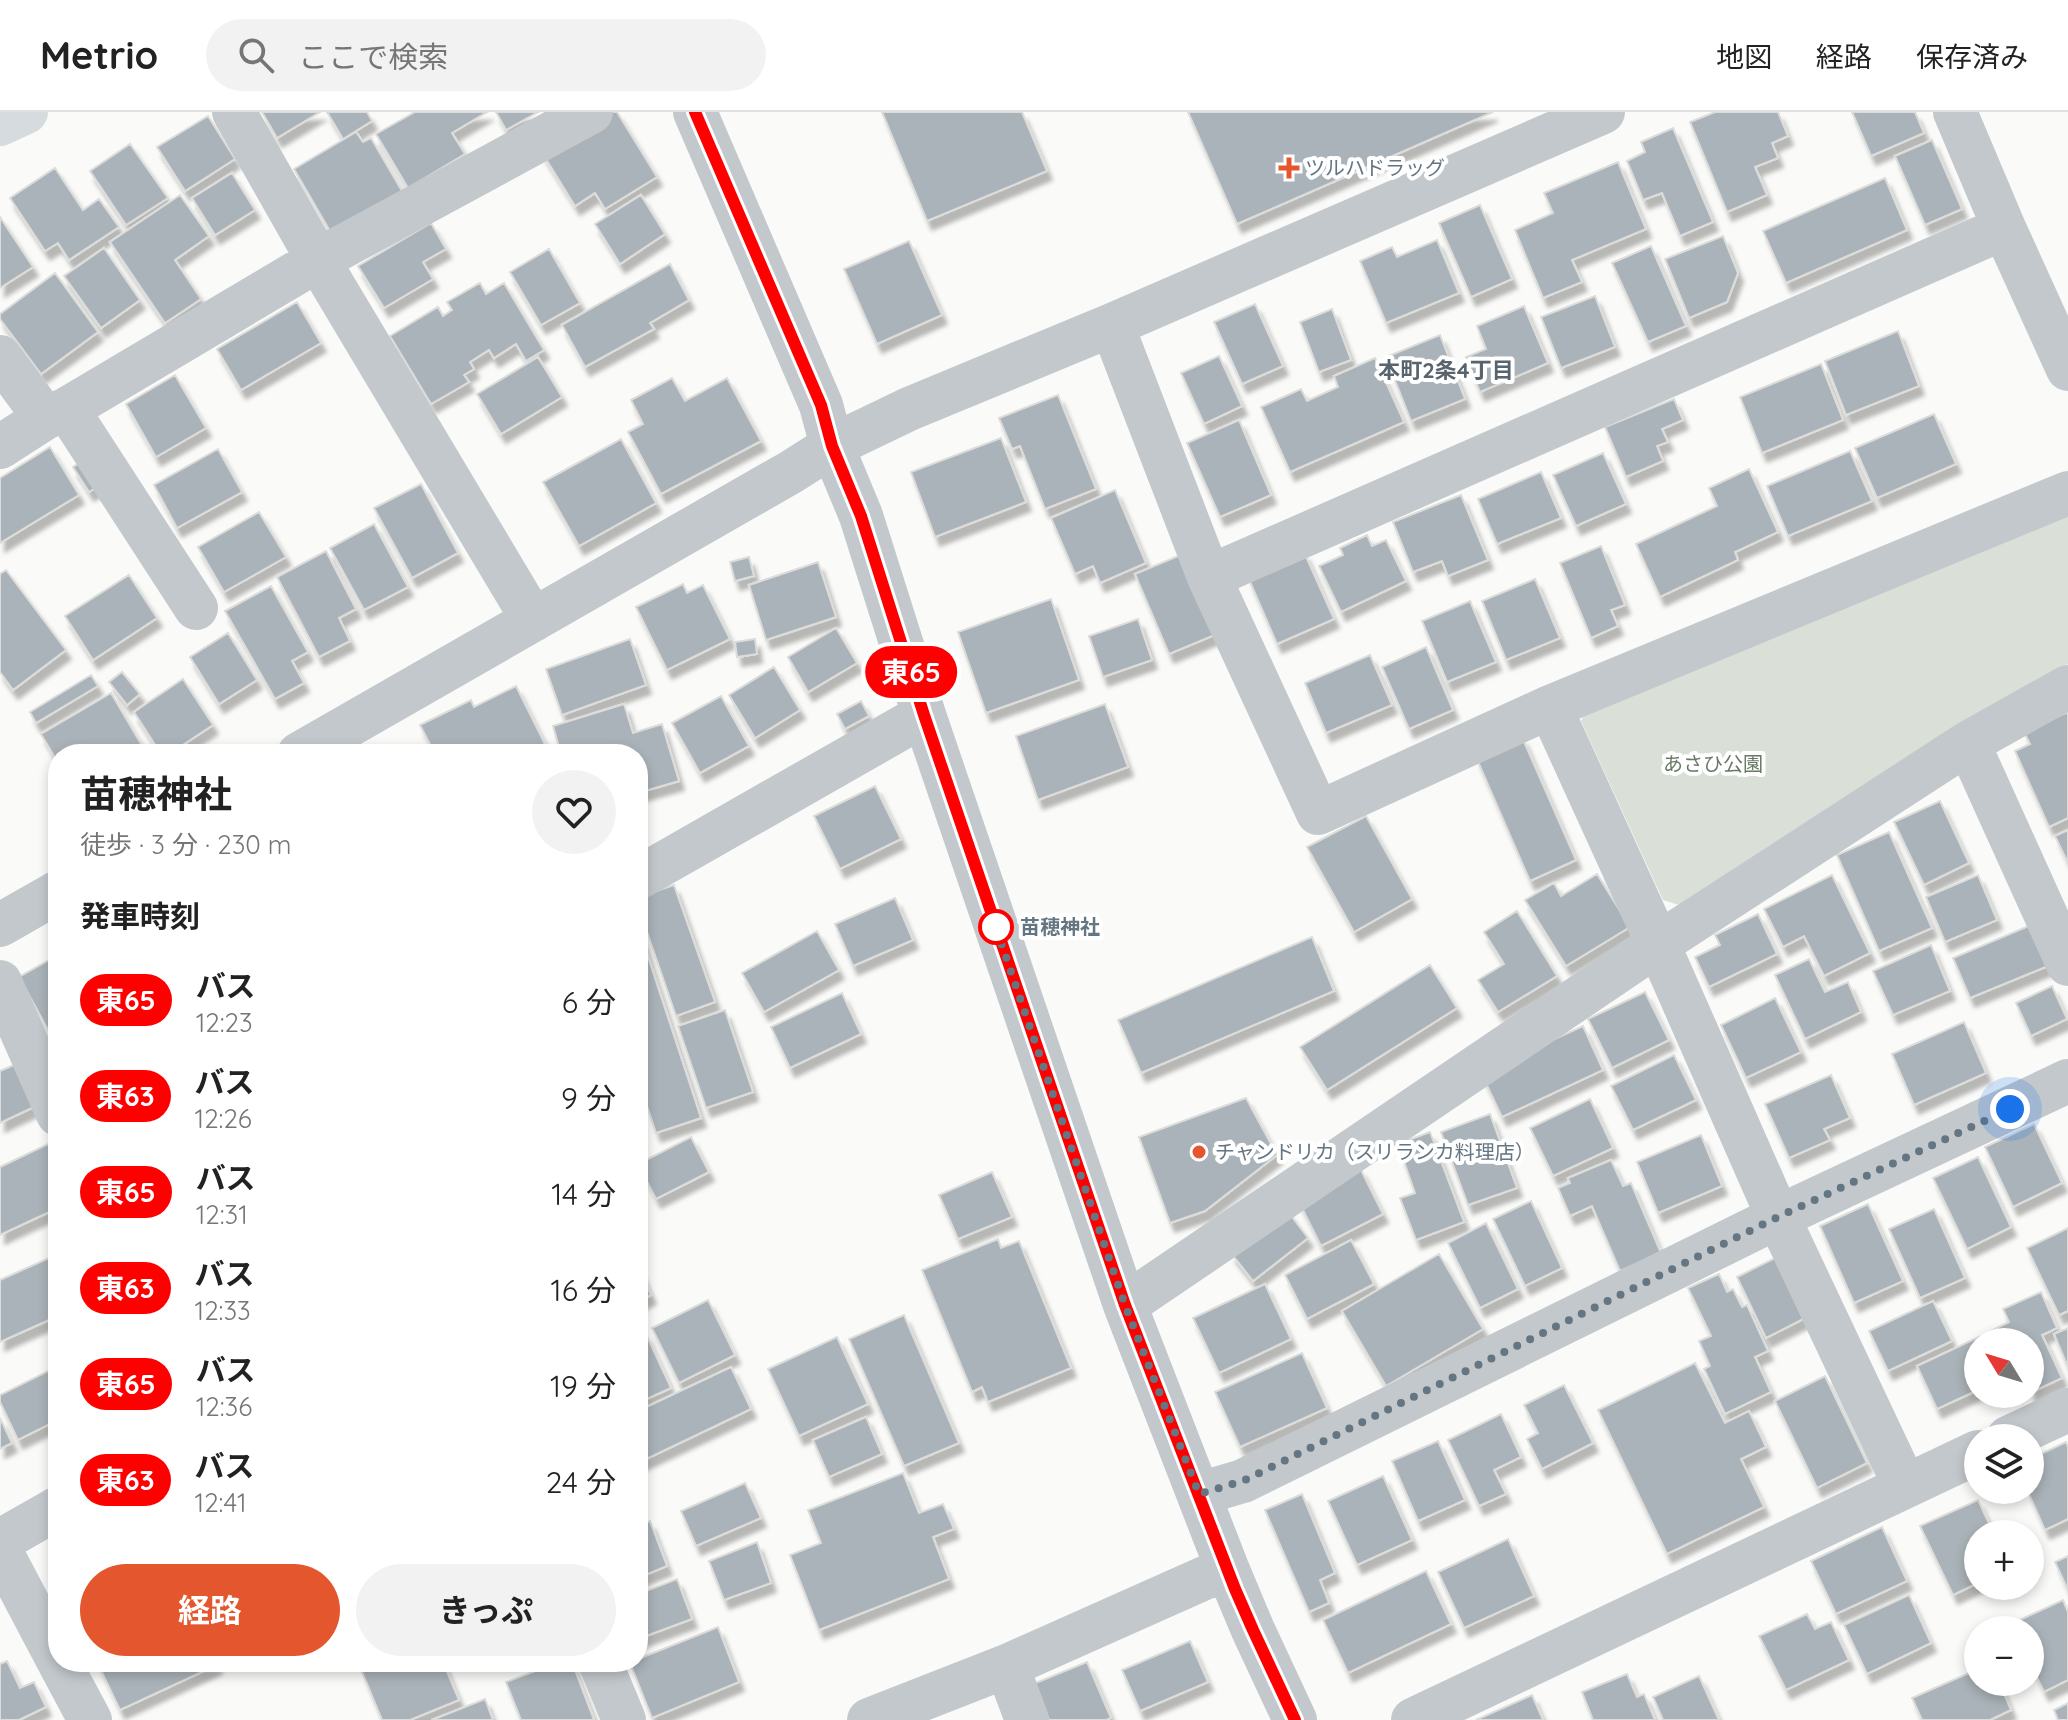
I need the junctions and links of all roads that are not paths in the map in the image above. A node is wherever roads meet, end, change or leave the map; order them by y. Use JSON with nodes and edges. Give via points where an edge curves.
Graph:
{"nodes":[{"id":1,"x":26,"y":112,"type":"edge"},
{"id":2,"x":234,"y":112,"type":"edge"},
{"id":3,"x":591,"y":112,"type":"edge"},
{"id":4,"x":695,"y":112,"type":"edge"},
{"id":5,"x":1603,"y":112,"type":"edge"},
{"id":6,"x":1955,"y":112,"type":"edge"},
{"id":7,"x":0,"y":124,"type":"edge"},
{"id":8,"x":2004,"y":228,"type":"junction"},
{"id":9,"x":318,"y":260,"type":"junction"},
{"id":10,"x":1112,"y":325,"type":"junction"},
{"id":11,"x":0,"y":357,"type":"edge"},
{"id":12,"x":2068,"y":369,"type":"edge"},
{"id":13,"x":56,"y":414,"type":"junction"},
{"id":14,"x":832,"y":446,"type":"junction"},
{"id":15,"x":0,"y":447,"type":"edge"},
{"id":16,"x":2068,"y":493,"type":"edge"},
{"id":17,"x":1209,"y":577,"type":"junction"},
{"id":18,"x":196,"y":608,"type":"dead end"},
{"id":19,"x":533,"y":620,"type":"junction"},
{"id":20,"x":2068,"y":687,"type":"edge"},
{"id":21,"x":1550,"y":707,"type":"junction"},
{"id":22,"x":924,"y":715,"type":"junction"},
{"id":23,"x":1968,"y":743,"type":"junction"},
{"id":24,"x":316,"y":744,"type":"edge"},
{"id":25,"x":648,"y":872,"type":"edge"},
{"id":26,"x":48,"y":898,"type":"edge"},
{"id":27,"x":0,"y":925,"type":"edge"},
{"id":28,"x":1658,"y":944,"type":"junction"},
{"id":29,"x":2068,"y":964,"type":"edge"},
{"id":30,"x":0,"y":982,"type":"edge"},
{"id":31,"x":2068,"y":1081,"type":"edge"},
{"id":32,"x":48,"y":1091,"type":"edge"},
{"id":33,"x":1778,"y":1217,"type":"junction"},
{"id":34,"x":1125,"y":1305,"type":"junction"},
{"id":35,"x":2068,"y":1410,"type":"edge"},
{"id":36,"x":2038,"y":1424,"type":"edge"},
{"id":37,"x":1964,"y":1459,"type":"edge"},
{"id":38,"x":1905,"y":1486,"type":"junction"},
{"id":39,"x":1199,"y":1494,"type":"junction"},
{"id":40,"x":48,"y":1514,"type":"edge"},
{"id":41,"x":0,"y":1541,"type":"edge"},
{"id":42,"x":0,"y":1550,"type":"edge"},
{"id":43,"x":1227,"y":1568,"type":"junction"},
{"id":44,"x":48,"y":1640,"type":"edge"},
{"id":45,"x":1007,"y":1666,"type":"junction"},
{"id":46,"x":65,"y":1672,"type":"edge"},
{"id":47,"x":604,"y":1672,"type":"edge"},
{"id":48,"x":90,"y":1720,"type":"edge"},
{"id":49,"x":624,"y":1720,"type":"edge"},
{"id":50,"x":869,"y":1720,"type":"edge"},
{"id":51,"x":1027,"y":1720,"type":"edge"},
{"id":52,"x":1295,"y":1720,"type":"edge"},
{"id":53,"x":1413,"y":1720,"type":"edge"}],
"edges":[{"from":1,"to":7,"type":"main road"},
{"from":2,"to":9,"type":"street"},
{"from":3,"to":9,"type":"street"},
{"from":4,"to":14,"type":"street","via":[[821,405]]},
{"from":5,"to":10,"type":"street"},
{"from":6,"to":8,"type":"street"},
{"from":8,"to":12,"type":"street"},
{"from":8,"to":17,"type":"street"},
{"from":9,"to":13,"type":"street"},
{"from":9,"to":19,"type":"street"},
{"from":10,"to":14,"type":"street"},
{"from":10,"to":17,"type":"street"},
{"from":11,"to":13,"type":"street"},
{"from":13,"to":15,"type":"street"},
{"from":13,"to":18,"type":"street"},
{"from":14,"to":19,"type":"street"},
{"from":14,"to":22,"type":"street","via":[[861,516]]},
{"from":16,"to":21,"type":"street"},
{"from":17,"to":21,"type":"street","via":[[1318,813]]},
{"from":19,"to":24,"type":"street"},
{"from":20,"to":23,"type":"street"},
{"from":21,"to":28,"type":"street"},
{"from":22,"to":25,"type":"street"},
{"from":22,"to":34,"type":"street"},
{"from":23,"to":28,"type":"street"},
{"from":23,"to":29,"type":"street"},
{"from":26,"to":27,"type":"street"},
{"from":28,"to":33,"type":"street"},
{"from":28,"to":34,"type":"street"},
{"from":30,"to":32,"type":"street"},
{"from":31,"to":33,"type":"street"},
{"from":33,"to":38,"type":"street"},
{"from":33,"to":39,"type":"street","via":[[1243,1481]]},
{"from":34,"to":39,"type":"street"},
{"from":35,"to":36,"type":"street"},
{"from":37,"to":38,"type":"street"},
{"from":38,"to":53,"type":"street"},
{"from":39,"to":43,"type":"street"},
{"from":40,"to":41,"type":"street"},
{"from":42,"to":44,"type":"street"},
{"from":43,"to":45,"type":"street"},
{"from":43,"to":52,"type":"street"},
{"from":45,"to":50,"type":"street"},
{"from":45,"to":51,"type":"street"},
{"from":46,"to":48,"type":"street"},
{"from":47,"to":49,"type":"street"}]}
